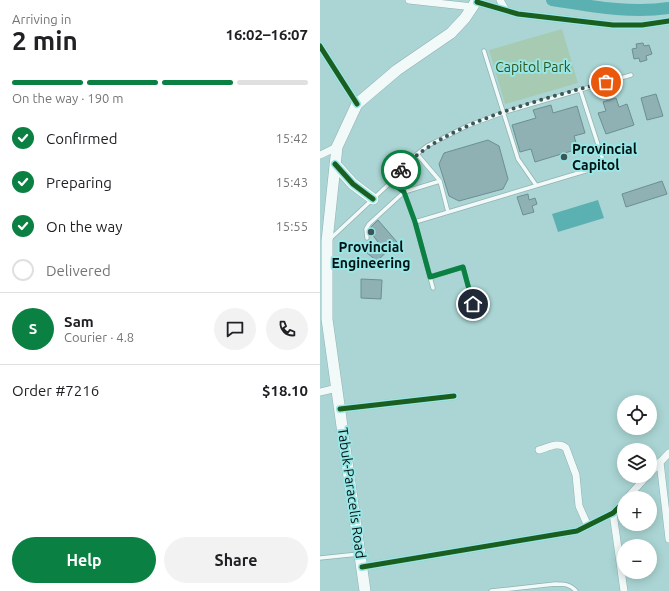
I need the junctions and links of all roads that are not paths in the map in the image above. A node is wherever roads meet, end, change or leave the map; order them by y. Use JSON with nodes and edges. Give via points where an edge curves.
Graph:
{"nodes":[{"id":1,"x":409,"y":0,"type":"edge"},
{"id":2,"x":500,"y":0,"type":"edge"},
{"id":3,"x":476,"y":3,"type":"edge"},
{"id":4,"x":504,"y":10,"type":"junction"},
{"id":5,"x":669,"y":21,"type":"edge"},
{"id":6,"x":320,"y":46,"type":"edge"},
{"id":7,"x":484,"y":52,"type":"dead end"},
{"id":8,"x":631,"y":75,"type":"dead end"},
{"id":9,"x":580,"y":89,"type":"junction"},
{"id":10,"x":357,"y":104,"type":"junction"},
{"id":11,"x":505,"y":112,"type":"junction"},
{"id":12,"x":337,"y":147,"type":"junction"},
{"id":13,"x":417,"y":154,"type":"junction"},
{"id":14,"x":320,"y":155,"type":"edge"},
{"id":15,"x":335,"y":164,"type":"junction"},
{"id":16,"x":440,"y":181,"type":"junction"},
{"id":17,"x":391,"y":182,"type":"junction"},
{"id":18,"x":536,"y":185,"type":"junction"},
{"id":19,"x":404,"y":192,"type":"junction"},
{"id":20,"x":373,"y":199,"type":"junction"},
{"id":21,"x":448,"y":212,"type":"junction"},
{"id":22,"x":415,"y":222,"type":"junction"},
{"id":23,"x":367,"y":238,"type":"dead end"},
{"id":24,"x":324,"y":244,"type":"edge"},
{"id":25,"x":430,"y":277,"type":"junction"},
{"id":26,"x":433,"y":288,"type":"dead end"},
{"id":27,"x":473,"y":304,"type":"dead end"},
{"id":28,"x":337,"y":388,"type":"junction"},
{"id":29,"x":320,"y":392,"type":"edge"},
{"id":30,"x":454,"y":396,"type":"dead end"},
{"id":31,"x":340,"y":409,"type":"junction"},
{"id":32,"x":539,"y":450,"type":"dead end"},
{"id":33,"x":669,"y":453,"type":"edge"},
{"id":34,"x":660,"y":462,"type":"junction"},
{"id":35,"x":657,"y":465,"type":"edge"},
{"id":36,"x":641,"y":483,"type":"edge"},
{"id":37,"x":633,"y":491,"type":"edge"},
{"id":38,"x":617,"y":510,"type":"edge"},
{"id":39,"x":613,"y":514,"type":"junction"},
{"id":40,"x":588,"y":526,"type":"junction"},
{"id":41,"x":669,"y":539,"type":"edge"},
{"id":42,"x":360,"y":554,"type":"junction"},
{"id":43,"x":320,"y":558,"type":"edge"},
{"id":44,"x":362,"y":567,"type":"junction"},
{"id":45,"x":365,"y":591,"type":"edge"},
{"id":46,"x":491,"y":591,"type":"edge"},
{"id":47,"x":576,"y":591,"type":"edge"},
{"id":48,"x":624,"y":591,"type":"edge"}],
"edges":[{"from":1,"to":3,"type":"street"},
{"from":2,"to":4,"type":"street"},
{"from":3,"to":4,"type":"street"},
{"from":3,"to":10,"type":"main road","name":"Tabuk-Paracelis Road","via":[[451,33],[397,70]]},
{"from":4,"to":5,"type":"street","via":[[518,14],[612,24],[642,25]]},
{"from":6,"to":10,"type":"street"},
{"from":7,"to":11,"type":"lane"},
{"from":8,"to":9,"type":"lane"},
{"from":9,"to":11,"type":"lane"},
{"from":9,"to":18,"type":"lane","via":[[604,160],[602,166]]},
{"from":10,"to":12,"type":"main road","name":"Tabuk-Paracelis Road"},
{"from":11,"to":13,"type":"lane","via":[[467,126],[427,146]]},
{"from":11,"to":18,"type":"lane","via":[[518,159]]},
{"from":12,"to":14,"type":"street"},
{"from":12,"to":15,"type":"main road","name":"Tabuk-Paracelis Road"},
{"from":13,"to":16,"type":"lane"},
{"from":13,"to":17,"type":"lane"},
{"from":15,"to":20,"type":"main road","via":[[353,184]]},
{"from":15,"to":24,"type":"main road","name":"Tabuk-Paracelis Road"},
{"from":16,"to":19,"type":"lane"},
{"from":16,"to":21,"type":"lane"},
{"from":17,"to":19,"type":"lane"},
{"from":17,"to":20,"type":"lane"},
{"from":18,"to":21,"type":"lane"},
{"from":19,"to":22,"type":"lane"},
{"from":19,"to":23,"type":"lane","via":[[369,224],[366,229]]},
{"from":20,"to":24,"type":"lane"},
{"from":21,"to":22,"type":"lane"},
{"from":22,"to":25,"type":"lane"},
{"from":24,"to":28,"type":"main road","name":"Tabuk-Paracelis Road","via":[[327,319]]},
{"from":25,"to":26,"type":"lane"},
{"from":25,"to":27,"type":"lane","via":[[463,267]]},
{"from":28,"to":29,"type":"street"},
{"from":28,"to":31,"type":"main road","name":"Tabuk-Paracelis Road"},
{"from":30,"to":31,"type":"street"},
{"from":31,"to":42,"type":"main road","name":"Tabuk-Paracelis Road"},
{"from":32,"to":40,"type":"street","via":[[557,445],[566,448],[576,475],[579,506]]},
{"from":33,"to":34,"type":"street"},
{"from":34,"to":35,"type":"street"},
{"from":34,"to":41,"type":"street"},
{"from":36,"to":37,"type":"street"},
{"from":38,"to":39,"type":"street"},
{"from":39,"to":40,"type":"street"},
{"from":39,"to":48,"type":"street"},
{"from":40,"to":44,"type":"street","via":[[556,535]]},
{"from":42,"to":43,"type":"lane"},
{"from":42,"to":44,"type":"main road","name":"Tabuk-Paracelis Road"},
{"from":44,"to":45,"type":"main road","name":"Tabuk-Paracelis Road"},
{"from":46,"to":47,"type":"lane","via":[[555,584],[572,586]]}]}
